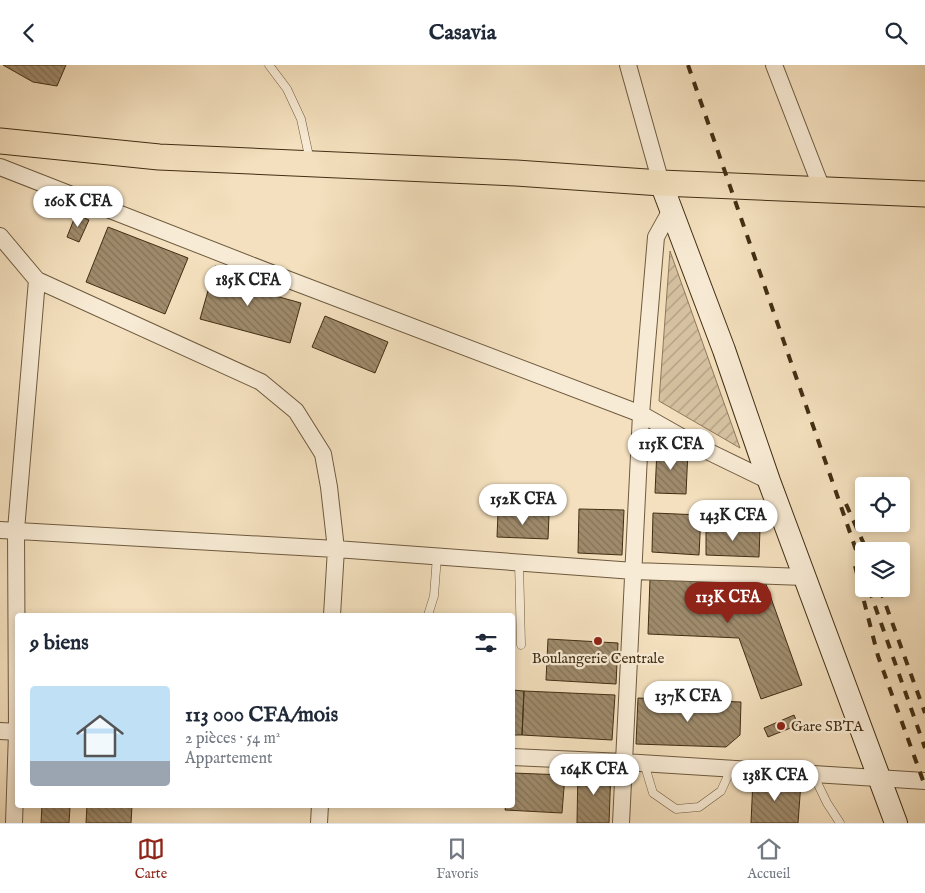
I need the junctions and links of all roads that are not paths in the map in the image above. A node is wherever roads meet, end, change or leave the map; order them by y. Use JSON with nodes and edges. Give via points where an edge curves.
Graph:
{"nodes":[{"id":1,"x":269,"y":65,"type":"edge"},
{"id":2,"x":628,"y":65,"type":"edge"},
{"id":3,"x":774,"y":65,"type":"edge"},
{"id":4,"x":0,"y":141,"type":"edge"},
{"id":5,"x":310,"y":163,"type":"junction"},
{"id":6,"x":0,"y":167,"type":"edge"},
{"id":7,"x":661,"y":183,"type":"junction"},
{"id":8,"x":822,"y":189,"type":"junction"},
{"id":9,"x":925,"y":194,"type":"edge"},
{"id":10,"x":670,"y":210,"type":"junction"},
{"id":11,"x":0,"y":236,"type":"edge"},
{"id":12,"x":37,"y":280,"type":"junction"},
{"id":13,"x":641,"y":414,"type":"junction"},
{"id":14,"x":769,"y":481,"type":"junction"},
{"id":15,"x":8,"y":530,"type":"edge"},
{"id":16,"x":336,"y":549,"type":"junction"},
{"id":17,"x":436,"y":556,"type":"junction"},
{"id":18,"x":519,"y":562,"type":"junction"},
{"id":19,"x":634,"y":571,"type":"junction"},
{"id":20,"x":806,"y":577,"type":"junction"},
{"id":21,"x":332,"y":613,"type":"edge"},
{"id":22,"x":429,"y":613,"type":"edge"},
{"id":23,"x":521,"y":645,"type":"dead end"},
{"id":24,"x":15,"y":687,"type":"edge"},
{"id":25,"x":0,"y":731,"type":"edge"},
{"id":26,"x":15,"y":732,"type":"edge"},
{"id":27,"x":515,"y":757,"type":"edge"},
{"id":28,"x":624,"y":762,"type":"junction"},
{"id":29,"x":644,"y":763,"type":"junction"},
{"id":30,"x":730,"y":769,"type":"junction"},
{"id":31,"x":813,"y":775,"type":"junction"},
{"id":32,"x":880,"y":779,"type":"junction"},
{"id":33,"x":925,"y":781,"type":"edge"},
{"id":34,"x":15,"y":793,"type":"edge"},
{"id":35,"x":320,"y":808,"type":"edge"},
{"id":36,"x":14,"y":823,"type":"edge"},
{"id":37,"x":320,"y":823,"type":"edge"},
{"id":38,"x":621,"y":823,"type":"edge"},
{"id":39,"x":840,"y":823,"type":"edge"},
{"id":40,"x":896,"y":823,"type":"edge"}],
"edges":[{"from":1,"to":5,"type":"lane","via":[[287,89],[301,119]]},
{"from":2,"to":7,"type":"street"},
{"from":3,"to":8,"type":"street"},
{"from":4,"to":5,"type":"main road","via":[[159,157]]},
{"from":5,"to":7,"type":"main road"},
{"from":6,"to":13,"type":"street"},
{"from":7,"to":8,"type":"main road"},
{"from":7,"to":10,"type":"main road"},
{"from":8,"to":9,"type":"main road"},
{"from":10,"to":13,"type":"street","via":[[656,237]]},
{"from":10,"to":14,"type":"main road","via":[[724,350]]},
{"from":11,"to":12,"type":"street"},
{"from":12,"to":15,"type":"street"},
{"from":12,"to":16,"type":"street","via":[[261,382],[296,411],[323,454]]},
{"from":13,"to":14,"type":"street"},
{"from":13,"to":19,"type":"street"},
{"from":14,"to":20,"type":"main road"},
{"from":15,"to":16,"type":"street"},
{"from":15,"to":24,"type":"street"},
{"from":16,"to":17,"type":"street"},
{"from":16,"to":21,"type":"street"},
{"from":17,"to":18,"type":"street"},
{"from":17,"to":22,"type":"lane","via":[[434,597]]},
{"from":18,"to":19,"type":"street"},
{"from":18,"to":23,"type":"lane"},
{"from":19,"to":20,"type":"street"},
{"from":19,"to":28,"type":"street"},
{"from":20,"to":32,"type":"main road"},
{"from":25,"to":26,"type":"street"},
{"from":27,"to":28,"type":"street"},
{"from":28,"to":29,"type":"street"},
{"from":28,"to":38,"type":"street"},
{"from":29,"to":30,"type":"street"},
{"from":29,"to":30,"type":"lane","via":[[653,793],[676,809],[699,807],[721,791]]},
{"from":30,"to":31,"type":"street"},
{"from":31,"to":32,"type":"street"},
{"from":31,"to":39,"type":"lane"},
{"from":32,"to":33,"type":"street"},
{"from":32,"to":40,"type":"main road"},
{"from":34,"to":36,"type":"street"},
{"from":35,"to":37,"type":"street"}]}
